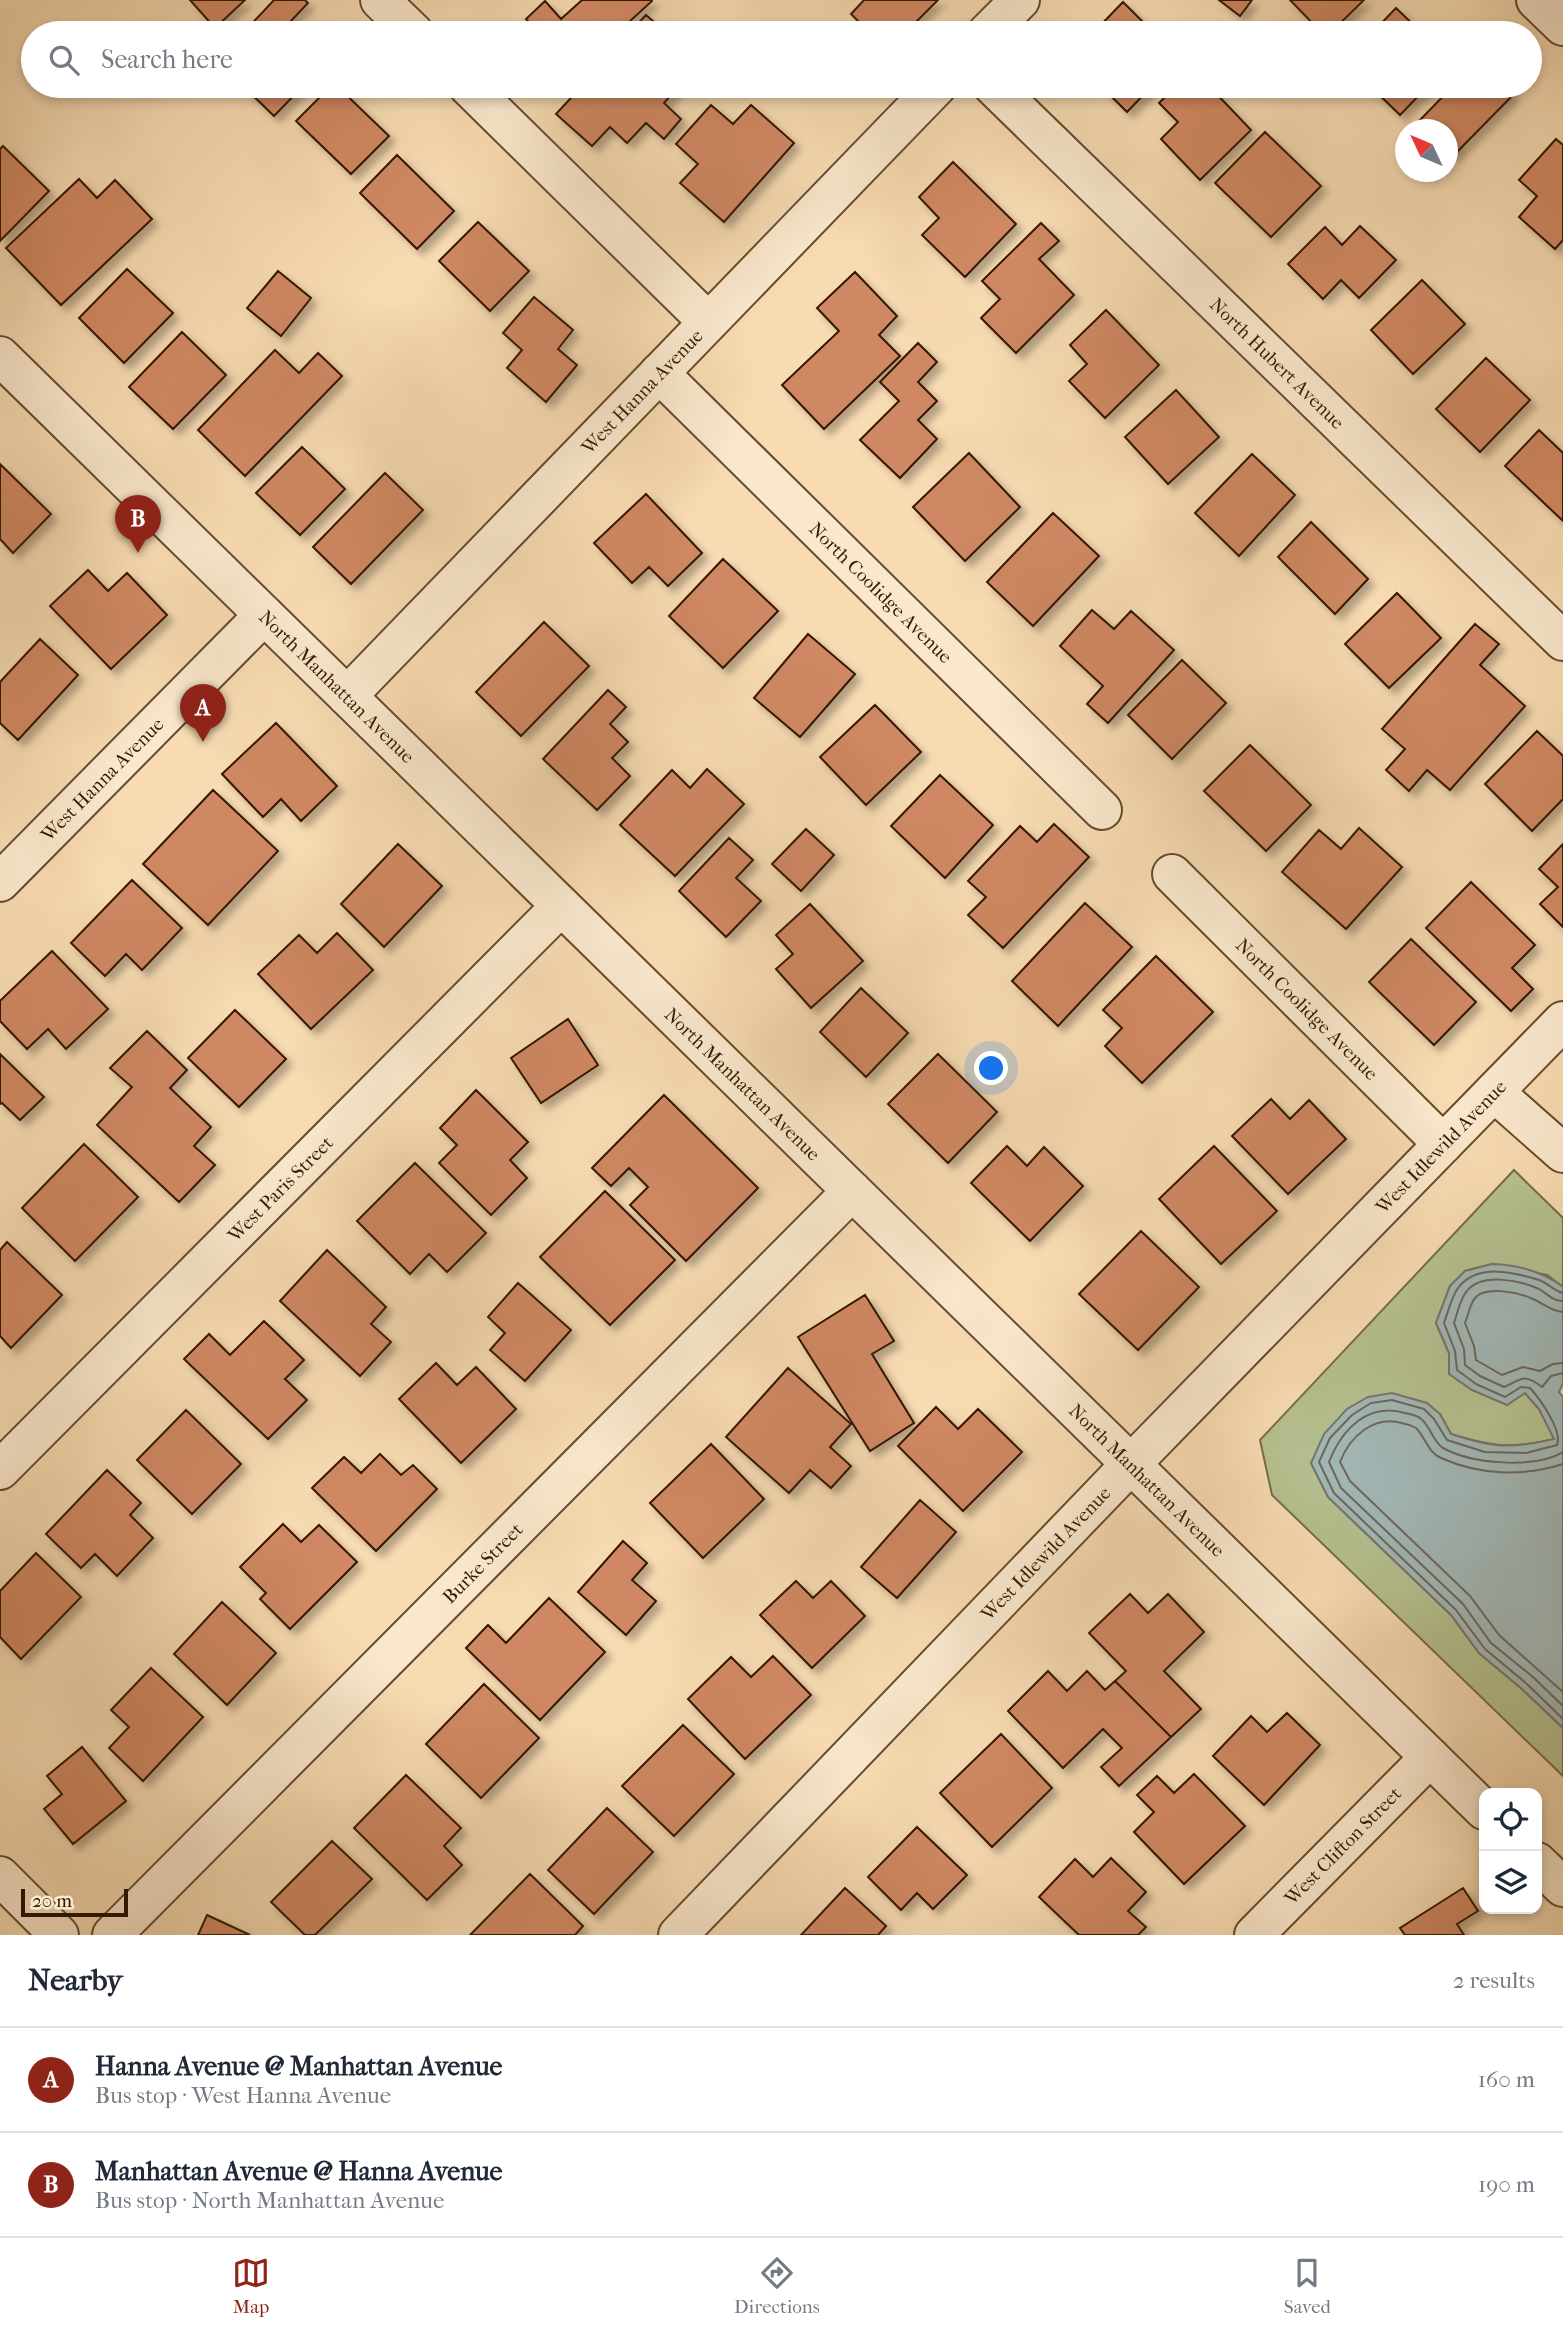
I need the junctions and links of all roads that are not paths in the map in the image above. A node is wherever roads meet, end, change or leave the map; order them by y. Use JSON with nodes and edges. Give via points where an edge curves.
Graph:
{"nodes":[{"id":1,"x":380,"y":0,"type":"edge"},
{"id":2,"x":1020,"y":0,"type":"edge"},
{"id":3,"x":1536,"y":0,"type":"edge"},
{"id":4,"x":402,"y":21,"type":"edge"},
{"id":5,"x":999,"y":21,"type":"edge"},
{"id":6,"x":1563,"y":26,"type":"edge"},
{"id":7,"x":480,"y":98,"type":"edge"},
{"id":8,"x":925,"y":98,"type":"edge"},
{"id":9,"x":1005,"y":98,"type":"edge"},
{"id":10,"x":708,"y":321,"type":"junction"},
{"id":11,"x":0,"y":356,"type":"edge"},
{"id":12,"x":659,"y":373,"type":"junction"},
{"id":13,"x":264,"y":615,"type":"junction"},
{"id":14,"x":1563,"y":641,"type":"edge"},
{"id":15,"x":346,"y":696,"type":"junction"},
{"id":16,"x":1102,"y":810,"type":"dead end"},
{"id":17,"x":1171,"y":874,"type":"dead end"},
{"id":18,"x":0,"y":882,"type":"edge"},
{"id":19,"x":561,"y":906,"type":"junction"},
{"id":20,"x":1563,"y":1021,"type":"edge"},
{"id":21,"x":1494,"y":1092,"type":"junction"},
{"id":22,"x":1443,"y":1144,"type":"junction"},
{"id":23,"x":1563,"y":1153,"type":"edge"},
{"id":24,"x":852,"y":1191,"type":"junction"},
{"id":25,"x":1131,"y":1464,"type":"junction"},
{"id":26,"x":0,"y":1470,"type":"edge"},
{"id":27,"x":1430,"y":1757,"type":"junction"},
{"id":28,"x":1479,"y":1805,"type":"edge"},
{"id":29,"x":1542,"y":1866,"type":"edge"},
{"id":30,"x":0,"y":1876,"type":"edge"},
{"id":31,"x":1563,"y":1887,"type":"edge"},
{"id":32,"x":59,"y":1935,"type":"edge"},
{"id":33,"x":112,"y":1935,"type":"edge"},
{"id":34,"x":678,"y":1935,"type":"edge"},
{"id":35,"x":1254,"y":1935,"type":"edge"}],
"edges":[{"from":1,"to":4,"type":"street"},
{"from":2,"to":5,"type":"street"},
{"from":3,"to":6,"type":"street"},
{"from":7,"to":10,"type":"street"},
{"from":8,"to":10,"type":"street","name":"West Hanna Avenue"},
{"from":9,"to":14,"type":"street","name":"North Hubert Avenue"},
{"from":10,"to":12,"type":"street","name":"West Hanna Avenue"},
{"from":11,"to":13,"type":"street","name":"North Manhattan Avenue"},
{"from":12,"to":15,"type":"street","name":"West Hanna Avenue"},
{"from":12,"to":16,"type":"street","name":"North Coolidge Avenue"},
{"from":13,"to":15,"type":"street","name":"North Manhattan Avenue"},
{"from":13,"to":18,"type":"street","name":"West Hanna Avenue"},
{"from":15,"to":19,"type":"street","name":"North Manhattan Avenue"},
{"from":17,"to":22,"type":"street","name":"North Coolidge Avenue"},
{"from":19,"to":24,"type":"street","name":"North Manhattan Avenue"},
{"from":19,"to":26,"type":"street","name":"West Paris Street"},
{"from":20,"to":21,"type":"street","name":"West Idlewild Avenue"},
{"from":21,"to":22,"type":"street","name":"West Idlewild Avenue"},
{"from":21,"to":23,"type":"street"},
{"from":22,"to":25,"type":"street","name":"West Idlewild Avenue"},
{"from":24,"to":25,"type":"street","name":"North Manhattan Avenue"},
{"from":24,"to":33,"type":"street","name":"Burke Street"},
{"from":25,"to":27,"type":"street","name":"North Manhattan Avenue"},
{"from":25,"to":34,"type":"street","name":"West Idlewild Avenue"},
{"from":27,"to":28,"type":"street","name":"North Manhattan Avenue"},
{"from":27,"to":35,"type":"street","name":"West Clifton Street"},
{"from":29,"to":31,"type":"street"},
{"from":30,"to":32,"type":"street"}]}
